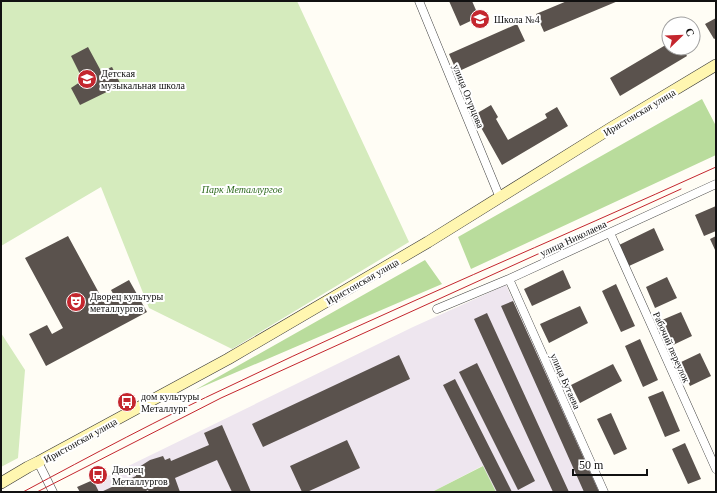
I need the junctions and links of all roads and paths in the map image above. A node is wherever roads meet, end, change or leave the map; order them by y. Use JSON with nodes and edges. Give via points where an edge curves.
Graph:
{"nodes":[{"id":1,"x":419,"y":1,"type":"edge"},
{"id":2,"x":716,"y":65,"type":"edge"},
{"id":3,"x":716,"y":184,"type":"edge"},
{"id":4,"x":500,"y":198,"type":"junction"},
{"id":5,"x":610,"y":233,"type":"junction"},
{"id":6,"x":509,"y":279,"type":"junction"},
{"id":7,"x":437,"y":309,"type":"dead end"},
{"id":8,"x":38,"y":462,"type":"junction"},
{"id":9,"x":716,"y":469,"type":"edge"},
{"id":10,"x":1,"y":483,"type":"edge"},
{"id":11,"x":53,"y":492,"type":"edge"},
{"id":12,"x":604,"y":492,"type":"edge"}],
"edges":[{"from":1,"to":4,"type":"street","name":"улица Огурцова"},
{"from":2,"to":4,"type":"main road","name":"Иристонская улица"},
{"from":3,"to":5,"type":"street","name":"улица Николаева"},
{"from":4,"to":8,"type":"main road","name":"Иристонская улица","via":[[228,359]]},
{"from":5,"to":6,"type":"street","name":"улица Николаева"},
{"from":5,"to":9,"type":"street","name":"Рабочий переулок"},
{"from":6,"to":7,"type":"street","name":"улица Николаева"},
{"from":6,"to":12,"type":"street","name":"улица Бутаева"},
{"from":8,"to":10,"type":"main road","name":"Иристонская улица"},
{"from":8,"to":11,"type":"street"}]}
